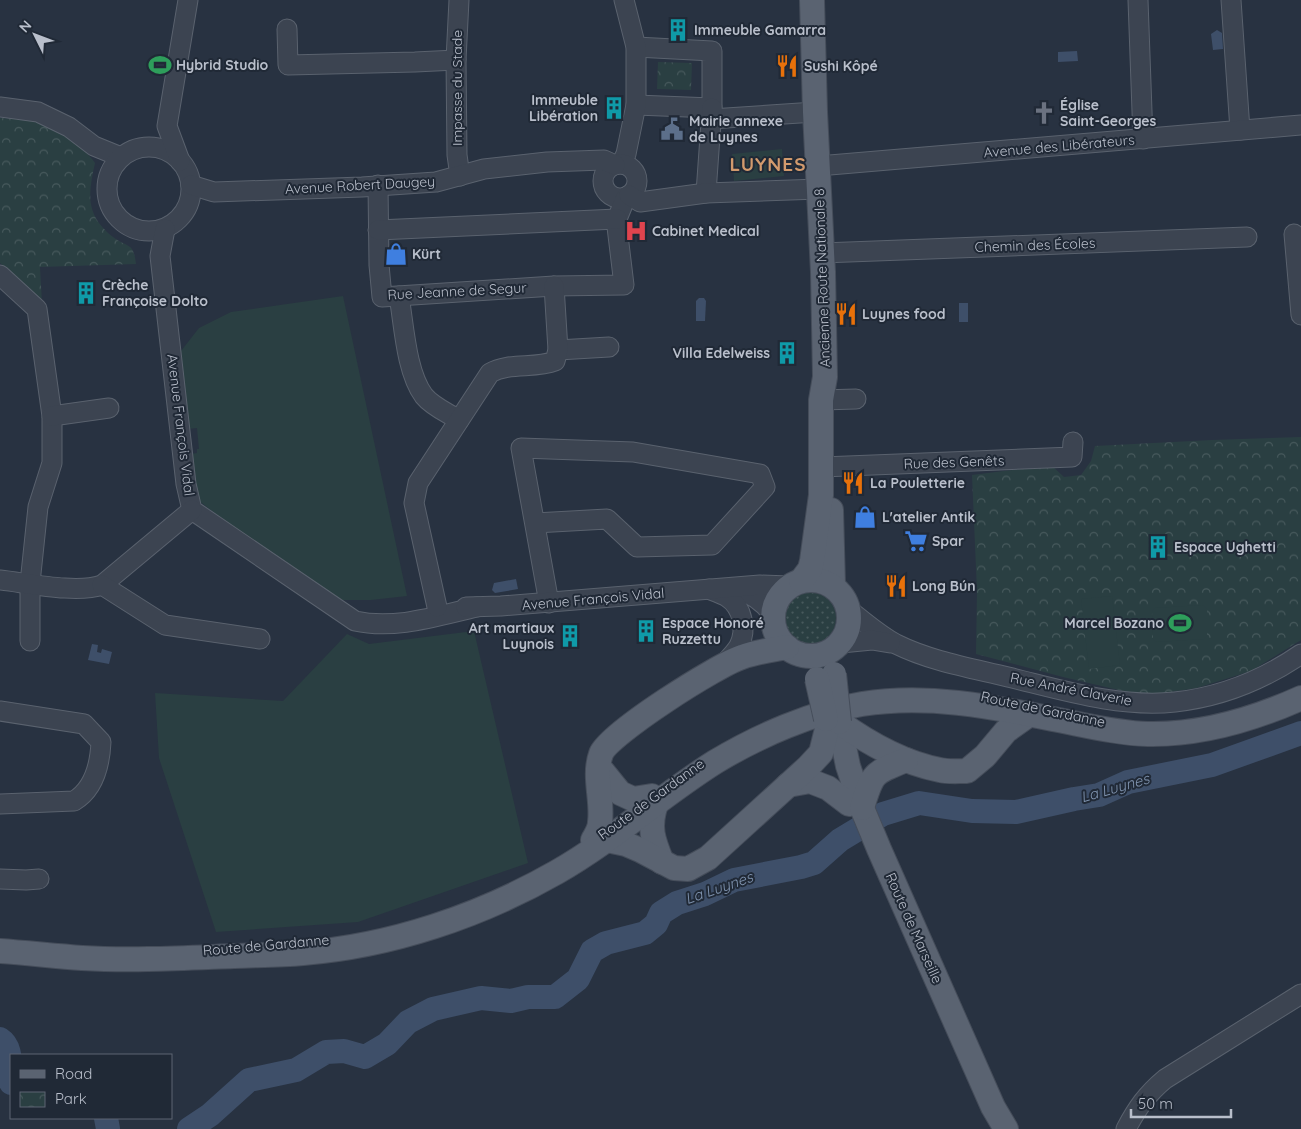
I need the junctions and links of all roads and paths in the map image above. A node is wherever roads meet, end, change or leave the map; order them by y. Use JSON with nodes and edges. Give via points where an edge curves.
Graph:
{"nodes":[{"id":1,"x":188,"y":0,"type":"edge"},
{"id":2,"x":458,"y":0,"type":"edge"},
{"id":3,"x":624,"y":0,"type":"edge"},
{"id":4,"x":812,"y":0,"type":"edge"},
{"id":5,"x":1138,"y":0,"type":"edge"},
{"id":6,"x":1231,"y":0,"type":"edge"},
{"id":7,"x":287,"y":29,"type":"dead end"},
{"id":8,"x":636,"y":47,"type":"junction"},
{"id":9,"x":456,"y":60,"type":"junction"},
{"id":10,"x":636,"y":105,"type":"junction"},
{"id":11,"x":0,"y":107,"type":"edge"},
{"id":12,"x":814,"y":112,"type":"junction"},
{"id":13,"x":712,"y":113,"type":"junction"},
{"id":14,"x":1301,"y":125,"type":"edge"},
{"id":15,"x":167,"y":126,"type":"junction"},
{"id":16,"x":1240,"y":130,"type":"junction"},
{"id":17,"x":1143,"y":138,"type":"junction"},
{"id":18,"x":94,"y":146,"type":"junction"},
{"id":19,"x":149,"y":147,"type":"junction"},
{"id":20,"x":122,"y":157,"type":"junction"},
{"id":21,"x":180,"y":160,"type":"junction"},
{"id":22,"x":109,"y":175,"type":"junction"},
{"id":23,"x":460,"y":176,"type":"junction"},
{"id":24,"x":619,"y":176,"type":"junction"},
{"id":25,"x":191,"y":185,"type":"junction"},
{"id":26,"x":378,"y":185,"type":"junction"},
{"id":27,"x":819,"y":185,"type":"junction"},
{"id":28,"x":214,"y":192,"type":"junction"},
{"id":29,"x":711,"y":193,"type":"junction"},
{"id":30,"x":185,"y":212,"type":"junction"},
{"id":31,"x":618,"y":219,"type":"junction"},
{"id":32,"x":164,"y":229,"type":"junction"},
{"id":33,"x":134,"y":230,"type":"junction"},
{"id":34,"x":378,"y":230,"type":"junction"},
{"id":35,"x":1294,"y":234,"type":"dead end"},
{"id":36,"x":1247,"y":236,"type":"dead end"},
{"id":37,"x":822,"y":253,"type":"junction"},
{"id":38,"x":160,"y":256,"type":"junction"},
{"id":39,"x":0,"y":275,"type":"edge"},
{"id":40,"x":554,"y":286,"type":"junction"},
{"id":41,"x":399,"y":296,"type":"junction"},
{"id":42,"x":1301,"y":315,"type":"edge"},
{"id":43,"x":609,"y":347,"type":"dead end"},
{"id":44,"x":558,"y":350,"type":"junction"},
{"id":45,"x":825,"y":392,"type":"junction"},
{"id":46,"x":856,"y":399,"type":"dead end"},
{"id":47,"x":109,"y":408,"type":"dead end"},
{"id":48,"x":52,"y":416,"type":"junction"},
{"id":49,"x":459,"y":420,"type":"junction"},
{"id":50,"x":1073,"y":442,"type":"dead end"},
{"id":51,"x":826,"y":467,"type":"junction"},
{"id":52,"x":192,"y":510,"type":"junction"},
{"id":53,"x":535,"y":523,"type":"junction"},
{"id":54,"x":0,"y":580,"type":"edge"},
{"id":55,"x":30,"y":583,"type":"junction"},
{"id":56,"x":795,"y":583,"type":"junction"},
{"id":57,"x":102,"y":585,"type":"junction"},
{"id":58,"x":833,"y":586,"type":"junction"},
{"id":59,"x":733,"y":587,"type":"junction"},
{"id":60,"x":709,"y":589,"type":"junction"},
{"id":61,"x":549,"y":602,"type":"junction"},
{"id":62,"x":335,"y":607,"type":"junction"},
{"id":63,"x":436,"y":607,"type":"junction"},
{"id":64,"x":477,"y":607,"type":"junction"},
{"id":65,"x":850,"y":611,"type":"junction"},
{"id":66,"x":773,"y":619,"type":"junction"},
{"id":67,"x":260,"y":639,"type":"dead end"},
{"id":68,"x":30,"y":641,"type":"dead end"},
{"id":69,"x":896,"y":644,"type":"junction"},
{"id":70,"x":838,"y":645,"type":"junction"},
{"id":71,"x":793,"y":651,"type":"junction"},
{"id":72,"x":1301,"y":654,"type":"edge"},
{"id":73,"x":733,"y":661,"type":"junction"},
{"id":74,"x":826,"y":676,"type":"junction"},
{"id":75,"x":1301,"y":689,"type":"edge"},
{"id":76,"x":1301,"y":698,"type":"edge"},
{"id":77,"x":970,"y":703,"type":"junction"},
{"id":78,"x":0,"y":711,"type":"edge"},
{"id":79,"x":1030,"y":714,"type":"junction"},
{"id":80,"x":833,"y":723,"type":"junction"},
{"id":81,"x":985,"y":756,"type":"junction"},
{"id":82,"x":906,"y":760,"type":"junction"},
{"id":83,"x":599,"y":767,"type":"junction"},
{"id":84,"x":788,"y":785,"type":"junction"},
{"id":85,"x":654,"y":800,"type":"junction"},
{"id":86,"x":0,"y":804,"type":"edge"},
{"id":87,"x":855,"y":809,"type":"junction"},
{"id":88,"x":600,"y":840,"type":"junction"},
{"id":89,"x":875,"y":850,"type":"junction"},
{"id":90,"x":662,"y":862,"type":"junction"},
{"id":91,"x":0,"y":879,"type":"edge"},
{"id":92,"x":39,"y":879,"type":"dead end"},
{"id":93,"x":0,"y":951,"type":"edge"},
{"id":94,"x":1301,"y":994,"type":"edge"},
{"id":95,"x":993,"y":1129,"type":"edge"},
{"id":96,"x":1006,"y":1129,"type":"edge"},
{"id":97,"x":1126,"y":1129,"type":"edge"}],
"edges":[{"from":1,"to":15,"type":"street"},
{"from":2,"to":9,"type":"street","name":"Impasse du Stade"},
{"from":3,"to":8,"type":"street","name":"Rue Jeanne de Segur"},
{"from":4,"to":12,"type":"main road","name":"Ancienne Route Nationale 8"},
{"from":5,"to":17,"type":"street"},
{"from":6,"to":16,"type":"street"},
{"from":7,"to":9,"type":"street","via":[[288,65]]},
{"from":8,"to":10,"type":"street","name":"Rue Jeanne de Segur"},
{"from":8,"to":13,"type":"street","via":[[712,51]]},
{"from":9,"to":23,"type":"street","name":"Impasse du Stade"},
{"from":10,"to":13,"type":"street"},
{"from":10,"to":24,"type":"street","name":"Rue Jeanne de Segur"},
{"from":11,"to":18,"type":"street","via":[[38,112],[69,127]]},
{"from":12,"to":13,"type":"street"},
{"from":12,"to":27,"type":"main road","name":"Ancienne Route Nationale 8"},
{"from":13,"to":29,"type":"street"},
{"from":14,"to":16,"type":"street","name":"Avenue des Libérateurs"},
{"from":15,"to":19,"type":"street"},
{"from":15,"to":21,"type":"street"},
{"from":16,"to":17,"type":"street","name":"Avenue des Libérateurs"},
{"from":17,"to":27,"type":"street","name":"Avenue des Libérateurs"},
{"from":18,"to":20,"type":"street"},
{"from":18,"to":22,"type":"street"},
{"from":19,"to":20,"type":"street","via":[[134,149]]},
{"from":19,"to":21,"type":"street","via":[[160,148]]},
{"from":20,"to":22,"type":"street"},
{"from":21,"to":25,"type":"street"},
{"from":22,"to":33,"type":"street","via":[[106,186],[112,211]]},
{"from":23,"to":24,"type":"street","name":"Avenue Robert Daugey","via":[[484,169],[587,160]]},
{"from":23,"to":26,"type":"street","name":"Avenue Robert Daugey","via":[[436,182]]},
{"from":24,"to":29,"type":"street","name":"Avenue Robert Daugey","via":[[640,202]]},
{"from":24,"to":31,"type":"street","name":"Rue Jeanne de Segur"},
{"from":25,"to":28,"type":"street","name":"Avenue Robert Daugey"},
{"from":25,"to":30,"type":"street"},
{"from":26,"to":28,"type":"street","name":"Avenue Robert Daugey"},
{"from":26,"to":34,"type":"street","name":"Rue Jeanne de Segur"},
{"from":27,"to":29,"type":"street","name":"Avenue Robert Daugey"},
{"from":27,"to":37,"type":"main road","name":"Ancienne Route Nationale 8"},
{"from":28,"to":30,"type":"street"},
{"from":30,"to":32,"type":"street"},
{"from":31,"to":34,"type":"street"},
{"from":31,"to":40,"type":"street","name":"Rue Jeanne de Segur","via":[[624,285]]},
{"from":32,"to":33,"type":"street"},
{"from":32,"to":38,"type":"street","name":"Avenue François Vidal"},
{"from":33,"to":38,"type":"street"},
{"from":34,"to":41,"type":"street","name":"Rue Jeanne de Segur","via":[[382,297]]},
{"from":35,"to":42,"type":"street"},
{"from":36,"to":37,"type":"street","name":"Chemin des Écoles"},
{"from":37,"to":45,"type":"main road","name":"Ancienne Route Nationale 8"},
{"from":38,"to":52,"type":"street","name":"Avenue François Vidal","via":[[186,484]]},
{"from":39,"to":48,"type":"street","via":[[37,309]]},
{"from":40,"to":41,"type":"street","name":"Rue Jeanne de Segur"},
{"from":40,"to":44,"type":"street"},
{"from":41,"to":49,"type":"street","via":[[409,358],[417,384],[425,397]]},
{"from":43,"to":44,"type":"street"},
{"from":44,"to":49,"type":"street","via":[[555,361],[545,365],[497,368],[490,373]]},
{"from":45,"to":46,"type":"street"},
{"from":45,"to":51,"type":"main road","name":"Ancienne Route Nationale 8"},
{"from":47,"to":48,"type":"street"},
{"from":48,"to":55,"type":"street","via":[[52,463],[38,507]]},
{"from":49,"to":63,"type":"street","via":[[418,483],[414,503]]},
{"from":50,"to":51,"type":"street","name":"Rue des Genêts","via":[[1072,457]]},
{"from":51,"to":56,"type":"main road","name":"Ancienne Route Nationale 8","via":[[812,561],[810,568]]},
{"from":51,"to":58,"type":"main road","name":"Ancienne Route Nationale 8"},
{"from":52,"to":57,"type":"street"},
{"from":52,"to":62,"type":"street","name":"Avenue François Vidal"},
{"from":53,"to":53,"type":"street","via":[[521,448],[633,452],[760,474],[765,487],[712,545],[637,547],[607,519]]},
{"from":53,"to":61,"type":"street"},
{"from":54,"to":55,"type":"street"},
{"from":55,"to":57,"type":"street","via":[[77,589]]},
{"from":55,"to":68,"type":"street"},
{"from":56,"to":58,"type":"main road","via":[[817,580]]},
{"from":56,"to":59,"type":"street","name":"Avenue François Vidal"},
{"from":56,"to":66,"type":"main road","via":[[781,594],[775,604]]},
{"from":57,"to":67,"type":"street","via":[[165,625]]},
{"from":58,"to":65,"type":"main road","via":[[844,596]]},
{"from":59,"to":60,"type":"street","name":"Avenue François Vidal"},
{"from":59,"to":66,"type":"street","name":"Avenue François Vidal","via":[[760,601]]},
{"from":60,"to":61,"type":"street","name":"Avenue François Vidal"},
{"from":60,"to":73,"type":"street","via":[[728,598],[742,618],[744,631]]},
{"from":61,"to":64,"type":"street","name":"Avenue François Vidal"},
{"from":62,"to":63,"type":"street","name":"Avenue François Vidal","via":[[388,612]]},
{"from":62,"to":64,"type":"street","name":"Avenue François Vidal","via":[[354,621],[368,624],[420,620]]},
{"from":63,"to":64,"type":"street","name":"Avenue François Vidal"},
{"from":65,"to":69,"type":"street","name":"Rue André Claverie"},
{"from":65,"to":70,"type":"main road","via":[[847,633]]},
{"from":66,"to":71,"type":"main road","via":[[775,632]]},
{"from":66,"to":73,"type":"main road","via":[[761,638]]},
{"from":69,"to":70,"type":"street","name":"Rue André Claverie","via":[[872,640]]},
{"from":69,"to":72,"type":"street","name":"Rue André Claverie","via":[[951,663],[1032,683],[1120,702],[1150,703],[1210,696],[1245,686]]},
{"from":70,"to":71,"type":"main road","via":[[819,656]]},
{"from":70,"to":74,"type":"main road"},
{"from":71,"to":73,"type":"main road"},
{"from":71,"to":74,"type":"main road"},
{"from":73,"to":83,"type":"main road","via":[[645,715],[611,740],[601,753]]},
{"from":74,"to":80,"type":"main road","name":"Route de Marseille","bridge":true},
{"from":75,"to":85,"type":"main road","name":"Route de Gardanne","via":[[1214,720],[1154,726],[1118,724],[973,694],[915,692],[859,697],[801,711],[764,726],[712,755]]},
{"from":76,"to":79,"type":"main road","name":"Route de Gardanne","via":[[1238,722],[1178,734],[1115,731]]},
{"from":77,"to":79,"type":"main road","name":"Route de Gardanne"},
{"from":77,"to":81,"type":"main road","via":[[982,714],[988,729]]},
{"from":77,"to":85,"type":"main road","name":"Route de Gardanne","via":[[915,700],[862,704],[804,719],[716,762]]},
{"from":78,"to":86,"type":"street","via":[[84,724],[101,742],[93,781],[88,790],[74,801]]},
{"from":79,"to":81,"type":"main road","via":[[1006,730]]},
{"from":80,"to":82,"type":"main road"},
{"from":80,"to":84,"type":"main road","via":[[821,753]]},
{"from":80,"to":87,"type":"main road","name":"Route de Marseille","via":[[836,768]]},
{"from":81,"to":82,"type":"main road","via":[[967,771],[941,771]]},
{"from":82,"to":87,"type":"main road","via":[[881,770],[870,781]]},
{"from":83,"to":85,"type":"main road","via":[[620,793],[633,799]]},
{"from":83,"to":88,"type":"main road"},
{"from":84,"to":87,"type":"main road","via":[[810,781],[828,788]]},
{"from":84,"to":90,"type":"main road","via":[[708,858],[688,869],[674,868]]},
{"from":85,"to":88,"type":"main road","name":"Route de Gardanne"},
{"from":85,"to":90,"type":"main road","via":[[652,836]]},
{"from":87,"to":89,"type":"main road","name":"Route de Marseille"},
{"from":88,"to":90,"type":"main road","via":[[626,844]]},
{"from":88,"to":93,"type":"main road","name":"Route de Gardanne","via":[[495,896],[437,918],[356,937],[290,945],[153,953]]},
{"from":89,"to":95,"type":"main road","name":"Route de Marseille"},
{"from":89,"to":96,"type":"main road","name":"Route de Marseille"},
{"from":91,"to":92,"type":"street"},
{"from":94,"to":97,"type":"street","via":[[1165,1078],[1148,1093]]}]}
